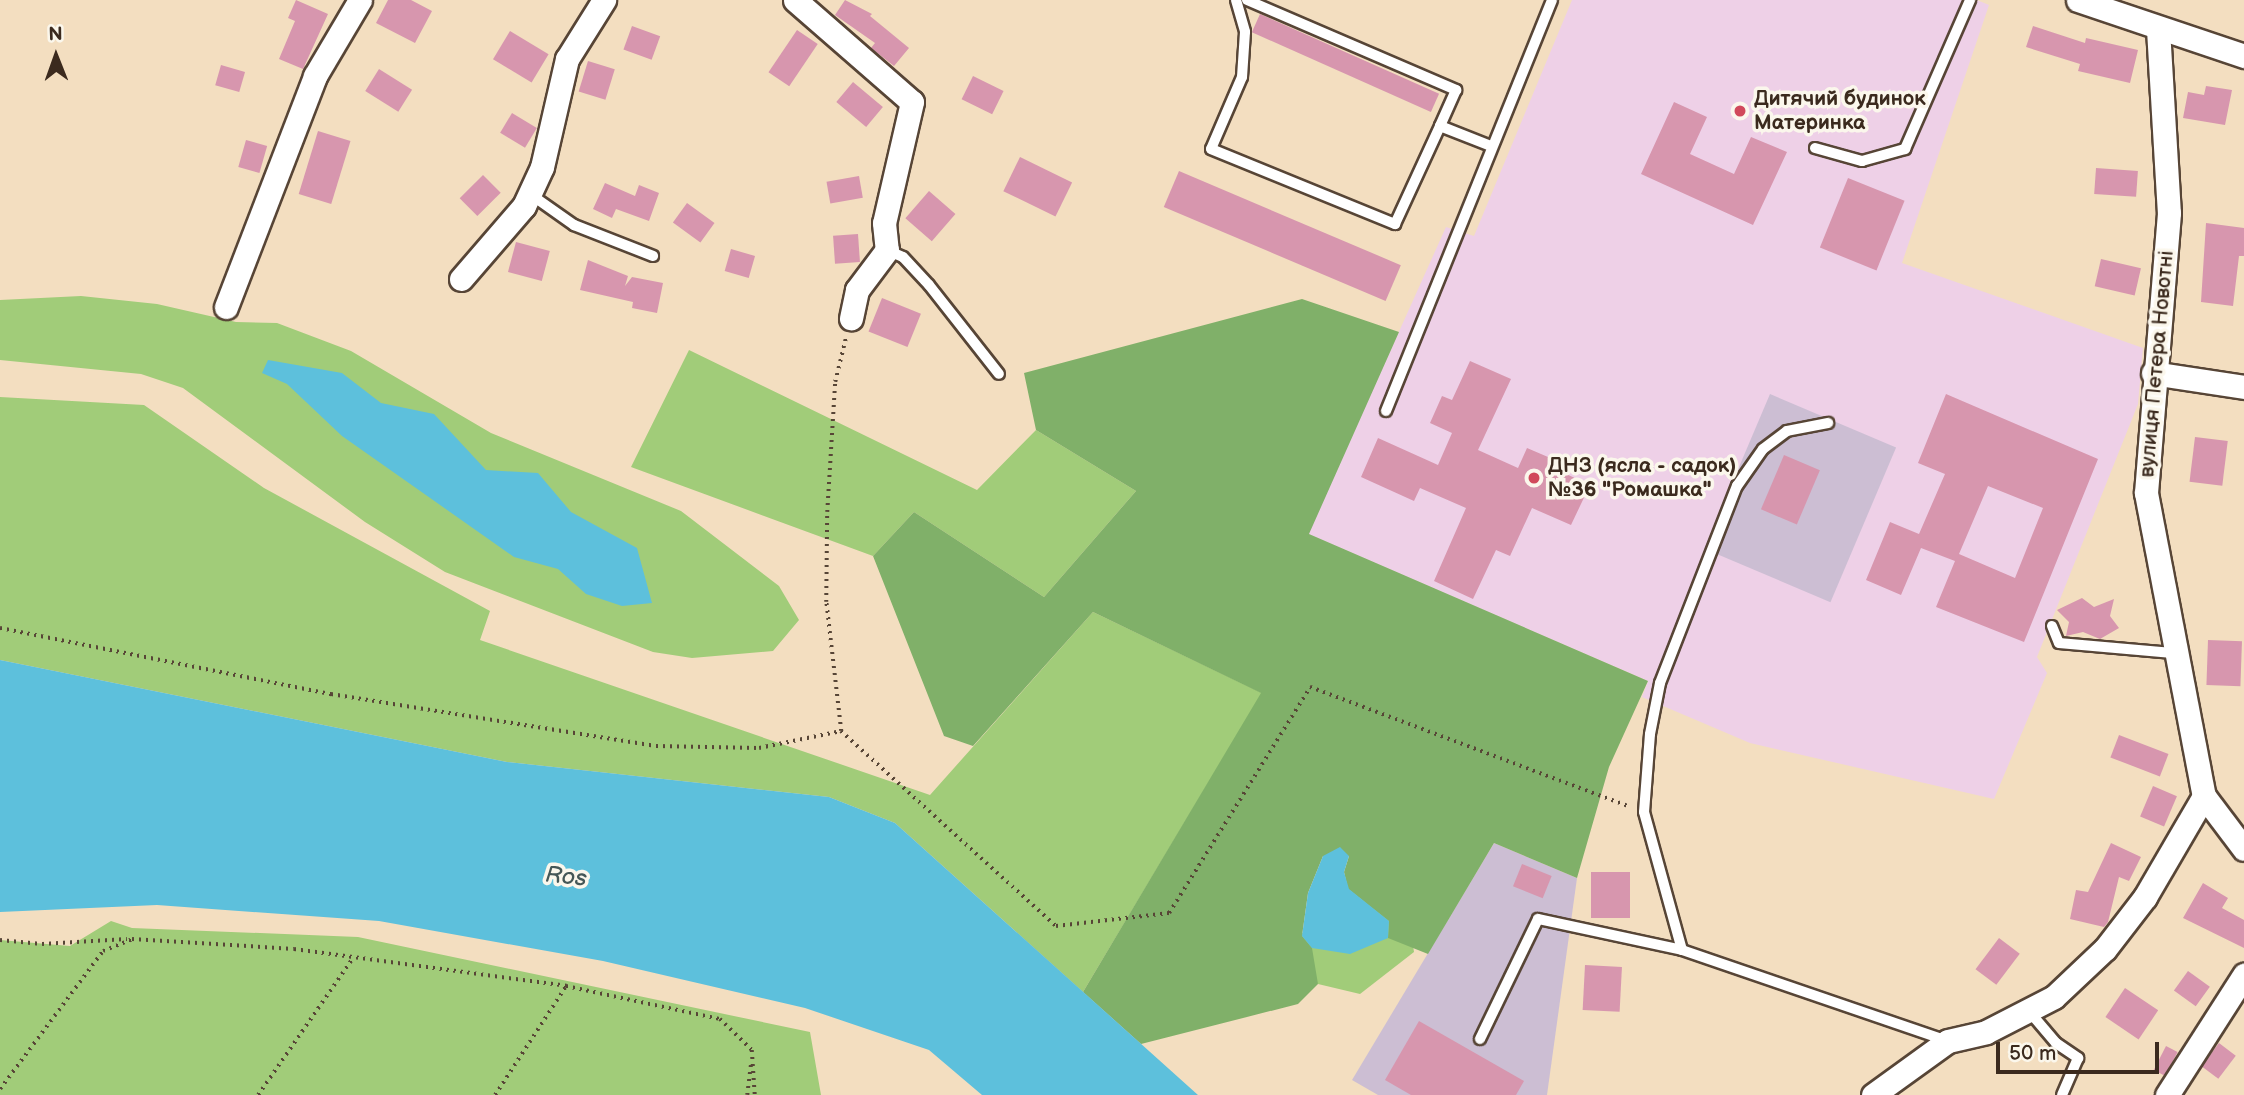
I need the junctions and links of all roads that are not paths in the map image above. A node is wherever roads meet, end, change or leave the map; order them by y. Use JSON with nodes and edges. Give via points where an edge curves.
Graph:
{"nodes":[{"id":1,"x":360,"y":0,"type":"edge"},
{"id":2,"x":604,"y":0,"type":"edge"},
{"id":3,"x":795,"y":0,"type":"edge"},
{"id":4,"x":1236,"y":0,"type":"edge"},
{"id":5,"x":1247,"y":0,"type":"edge"},
{"id":6,"x":1552,"y":0,"type":"edge"},
{"id":7,"x":1970,"y":0,"type":"edge"},
{"id":8,"x":2078,"y":0,"type":"edge"},
{"id":9,"x":2158,"y":29,"type":"junction"},
{"id":10,"x":2244,"y":56,"type":"edge"},
{"id":11,"x":1440,"y":126,"type":"junction"},
{"id":12,"x":1491,"y":146,"type":"junction"},
{"id":13,"x":1815,"y":148,"type":"dead end"},
{"id":14,"x":530,"y":194,"type":"junction"},
{"id":15,"x":887,"y":250,"type":"junction"},
{"id":16,"x":653,"y":256,"type":"dead end"},
{"id":17,"x":461,"y":279,"type":"dead end"},
{"id":18,"x":226,"y":307,"type":"dead end"},
{"id":19,"x":851,"y":318,"type":"road end"},
{"id":20,"x":2153,"y":373,"type":"junction"},
{"id":21,"x":999,"y":374,"type":"dead end"},
{"id":22,"x":2244,"y":387,"type":"edge"},
{"id":23,"x":1386,"y":411,"type":"dead end"},
{"id":24,"x":1828,"y":424,"type":"dead end"},
{"id":25,"x":2052,"y":626,"type":"dead end"},
{"id":26,"x":2173,"y":653,"type":"junction"},
{"id":27,"x":2204,"y":796,"type":"junction"},
{"id":28,"x":2244,"y":849,"type":"edge"},
{"id":29,"x":1682,"y":950,"type":"junction"},
{"id":30,"x":2244,"y":975,"type":"edge"},
{"id":31,"x":2028,"y":1010,"type":"junction"},
{"id":32,"x":1480,"y":1040,"type":"dead end"},
{"id":33,"x":1948,"y":1041,"type":"junction"},
{"id":34,"x":1873,"y":1095,"type":"edge"},
{"id":35,"x":2062,"y":1095,"type":"edge"},
{"id":36,"x":2167,"y":1095,"type":"edge"}],
"edges":[{"from":1,"to":18,"type":"street","via":[[315,76]]},
{"from":2,"to":14,"type":"street","via":[[567,59],[542,167]]},
{"from":3,"to":15,"type":"street","via":[[912,102],[884,223]]},
{"from":4,"to":11,"type":"lane","via":[[1245,32],[1242,77],[1211,149],[1395,224]]},
{"from":5,"to":11,"type":"lane","via":[[1456,90]]},
{"from":6,"to":12,"type":"lane"},
{"from":7,"to":13,"type":"lane","via":[[1905,149],[1862,161]]},
{"from":8,"to":9,"type":"street"},
{"from":9,"to":10,"type":"street"},
{"from":9,"to":20,"type":"street","name":"вулиця Петера Новотні","via":[[2169,213],[2164,309]]},
{"from":11,"to":12,"type":"lane"},
{"from":12,"to":23,"type":"lane"},
{"from":14,"to":16,"type":"lane","via":[[574,225]]},
{"from":14,"to":17,"type":"street"},
{"from":15,"to":19,"type":"street","via":[[857,290]]},
{"from":15,"to":21,"type":"lane","via":[[903,257],[929,285]]},
{"from":20,"to":22,"type":"street"},
{"from":20,"to":26,"type":"street","name":"вулиця Петера Новотні","via":[[2146,493]]},
{"from":24,"to":29,"type":"lane","via":[[1787,431],[1763,449],[1737,486],[1660,683],[1650,734],[1644,812]]},
{"from":25,"to":26,"type":"lane","via":[[2059,643]]},
{"from":26,"to":27,"type":"street","name":"вулиця Петера Новотні"},
{"from":27,"to":28,"type":"street","name":"вулиця Петера Новотні"},
{"from":27,"to":31,"type":"street","via":[[2145,897],[2105,948],[2054,997]]},
{"from":29,"to":32,"type":"lane","via":[[1538,919]]},
{"from":29,"to":33,"type":"lane"},
{"from":30,"to":36,"type":"street"},
{"from":31,"to":33,"type":"street","via":[[1986,1032]]},
{"from":31,"to":35,"type":"lane","via":[[2056,1043],[2078,1058]]},
{"from":33,"to":34,"type":"street"}]}
